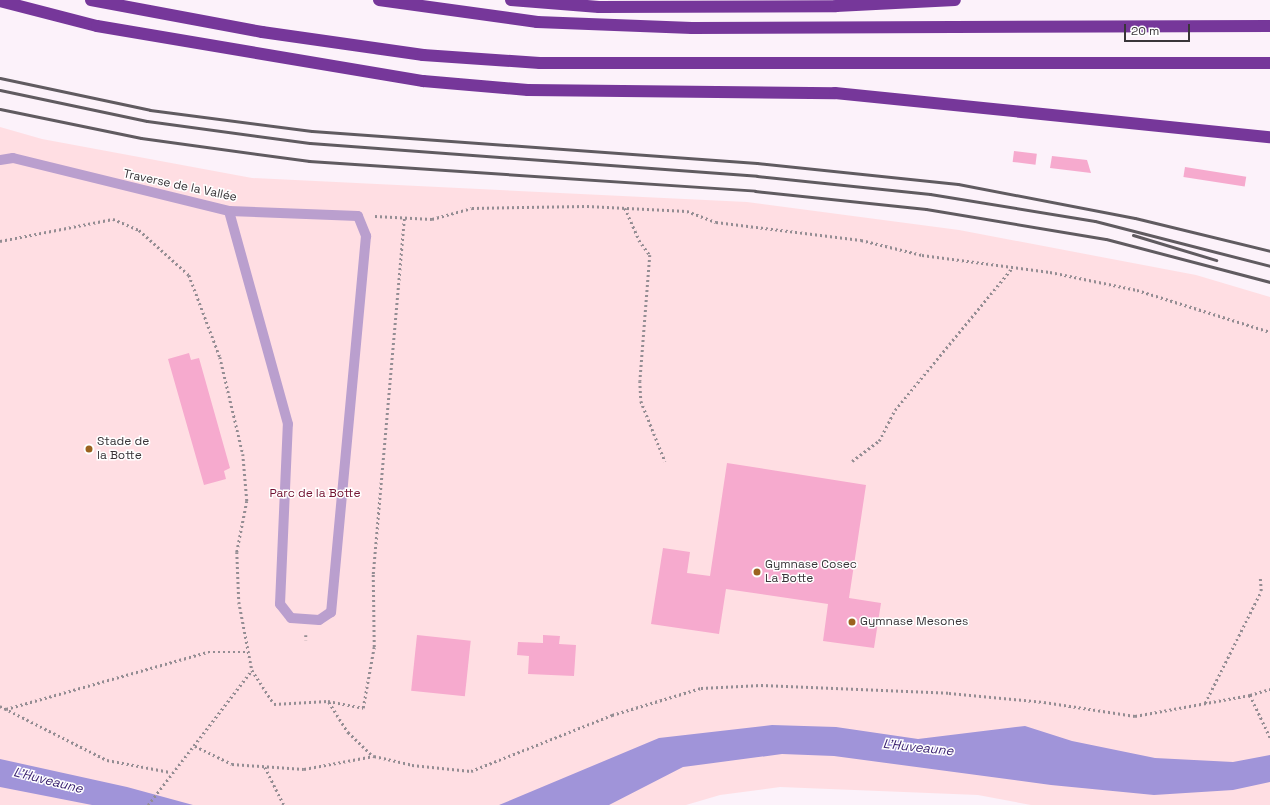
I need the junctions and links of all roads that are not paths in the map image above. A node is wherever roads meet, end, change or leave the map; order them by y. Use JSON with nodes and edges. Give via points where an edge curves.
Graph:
{"nodes":[{"id":1,"x":91,"y":0,"type":"edge"},
{"id":2,"x":379,"y":0,"type":"edge"},
{"id":3,"x":510,"y":0,"type":"edge"},
{"id":4,"x":955,"y":0,"type":"edge"},
{"id":5,"x":0,"y":1,"type":"edge"},
{"id":6,"x":1270,"y":26,"type":"edge"},
{"id":7,"x":1270,"y":63,"type":"edge"},
{"id":8,"x":1270,"y":137,"type":"edge"},
{"id":9,"x":0,"y":160,"type":"edge"},
{"id":10,"x":229,"y":211,"type":"junction"}],
"edges":[{"from":1,"to":7,"type":"highway","via":[[262,32],[423,55],[540,63]]},
{"from":2,"to":6,"type":"highway","via":[[537,22],[692,28]]},
{"from":3,"to":4,"type":"highway","via":[[599,7],[836,6]]},
{"from":5,"to":8,"type":"highway","via":[[97,26],[423,82],[528,90],[835,93]]},
{"from":9,"to":10,"type":"street","name":"Traverse de la Vallée","via":[[13,158]]},
{"from":10,"to":10,"type":"street","name":"Traverse de la Vallée","via":[[358,216],[366,236],[330,612],[319,620],[291,618],[280,604],[288,424]]}]}
